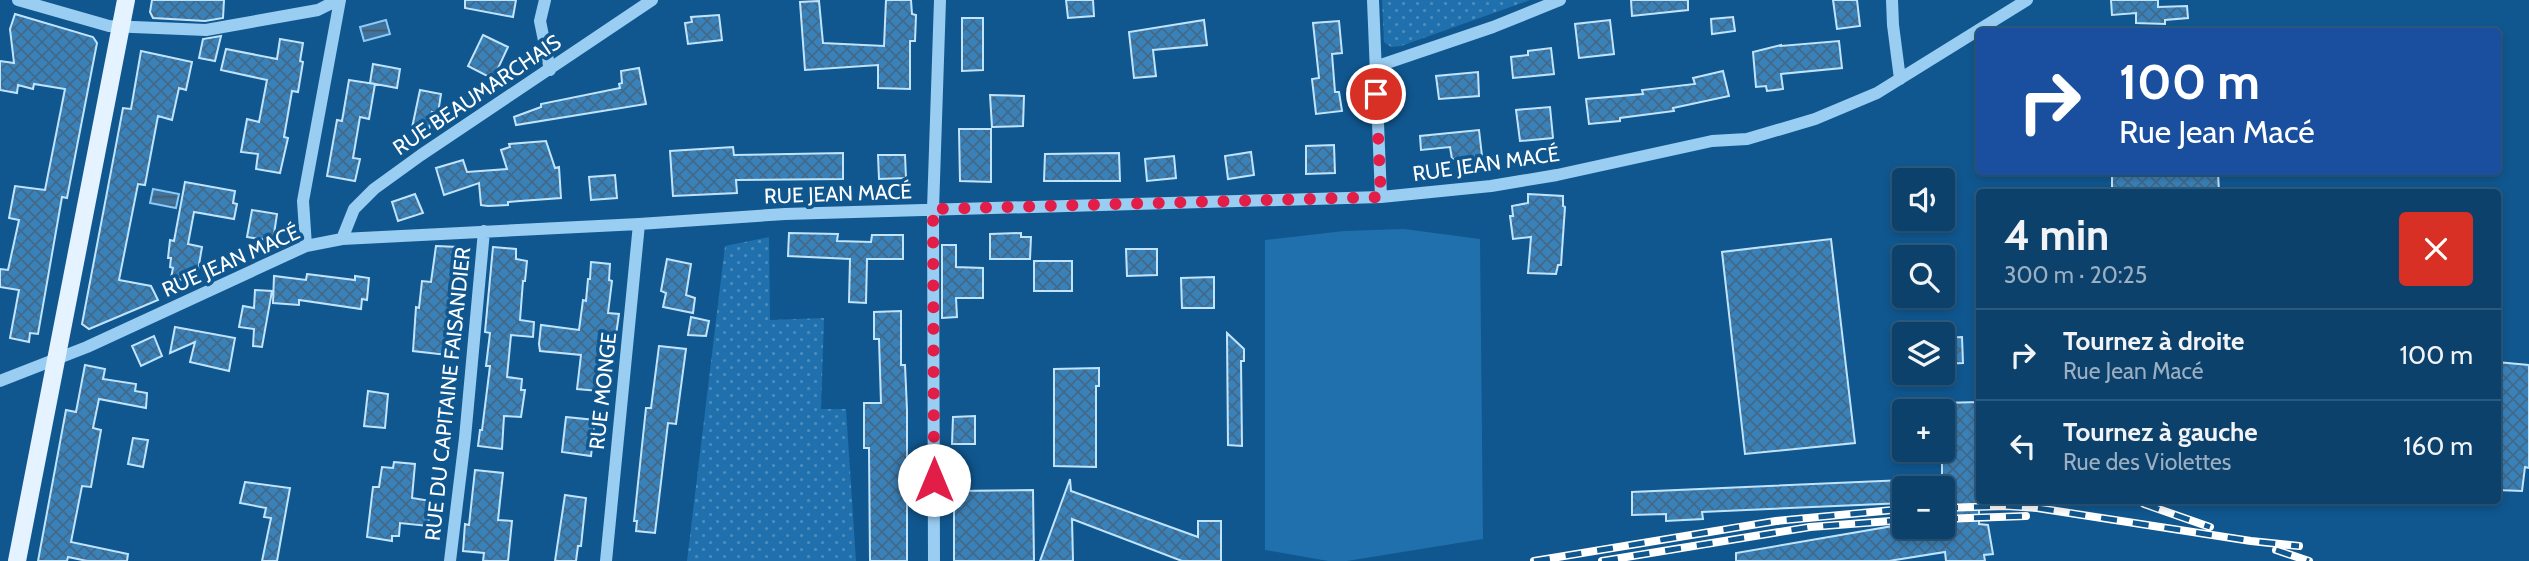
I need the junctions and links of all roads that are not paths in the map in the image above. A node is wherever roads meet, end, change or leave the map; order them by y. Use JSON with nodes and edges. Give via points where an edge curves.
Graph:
{"nodes":[{"id":1,"x":18,"y":0,"type":"edge"},
{"id":2,"x":125,"y":0,"type":"edge"},
{"id":3,"x":339,"y":0,"type":"edge"},
{"id":4,"x":545,"y":0,"type":"edge"},
{"id":5,"x":652,"y":0,"type":"edge"},
{"id":6,"x":940,"y":0,"type":"edge"},
{"id":7,"x":1373,"y":0,"type":"edge"},
{"id":8,"x":1560,"y":0,"type":"edge"},
{"id":9,"x":1892,"y":0,"type":"edge"},
{"id":10,"x":2027,"y":0,"type":"edge"},
{"id":11,"x":121,"y":26,"type":"junction"},
{"id":12,"x":1982,"y":28,"type":"edge"},
{"id":13,"x":1976,"y":32,"type":"edge"},
{"id":14,"x":1375,"y":67,"type":"junction"},
{"id":15,"x":550,"y":70,"type":"junction"},
{"id":16,"x":1900,"y":79,"type":"junction"},
{"id":17,"x":1381,"y":197,"type":"junction"},
{"id":18,"x":933,"y":209,"type":"junction"},
{"id":19,"x":639,"y":224,"type":"junction"},
{"id":20,"x":484,"y":231,"type":"junction"},
{"id":21,"x":342,"y":239,"type":"junction"},
{"id":22,"x":306,"y":246,"type":"junction"},
{"id":23,"x":56,"y":359,"type":"junction"},
{"id":24,"x":0,"y":381,"type":"edge"},
{"id":25,"x":17,"y":561,"type":"edge"},
{"id":26,"x":450,"y":561,"type":"edge"},
{"id":27,"x":606,"y":561,"type":"edge"},
{"id":28,"x":934,"y":561,"type":"edge"}],
"edges":[{"from":1,"to":11,"type":"street"},
{"from":2,"to":11,"type":"main road"},
{"from":3,"to":11,"type":"street","via":[[318,10],[206,30]]},
{"from":3,"to":22,"type":"street","via":[[303,201]]},
{"from":4,"to":15,"type":"street","via":[[540,22]]},
{"from":5,"to":15,"type":"street","name":"RUE BEAUMARCHAIS"},
{"from":6,"to":18,"type":"street"},
{"from":7,"to":14,"type":"street"},
{"from":8,"to":14,"type":"street"},
{"from":9,"to":16,"type":"street"},
{"from":10,"to":12,"type":"street","name":"RUE JEAN MACÉ"},
{"from":11,"to":23,"type":"main road"},
{"from":13,"to":16,"type":"street","name":"RUE JEAN MACÉ"},
{"from":14,"to":17,"type":"street"},
{"from":15,"to":21,"type":"street","name":"RUE BEAUMARCHAIS","via":[[374,189],[354,209]]},
{"from":16,"to":17,"type":"street","name":"RUE JEAN MACÉ","via":[[1815,119],[1747,139],[1712,141],[1492,186]]},
{"from":17,"to":18,"type":"street","name":"RUE JEAN MACÉ"},
{"from":18,"to":19,"type":"street","name":"RUE JEAN MACÉ"},
{"from":18,"to":28,"type":"street"},
{"from":19,"to":20,"type":"street","name":"RUE JEAN MACÉ"},
{"from":19,"to":27,"type":"street","name":"RUE MONGE"},
{"from":20,"to":21,"type":"street","name":"RUE JEAN MACÉ"},
{"from":20,"to":26,"type":"street","name":"RUE DU CAPITAINE FAISANDIER"},
{"from":21,"to":22,"type":"street","name":"RUE JEAN MACÉ"},
{"from":22,"to":23,"type":"street","name":"RUE JEAN MACÉ"},
{"from":23,"to":24,"type":"street","name":"RUE JEAN MACÉ"},
{"from":23,"to":25,"type":"main road"}]}
